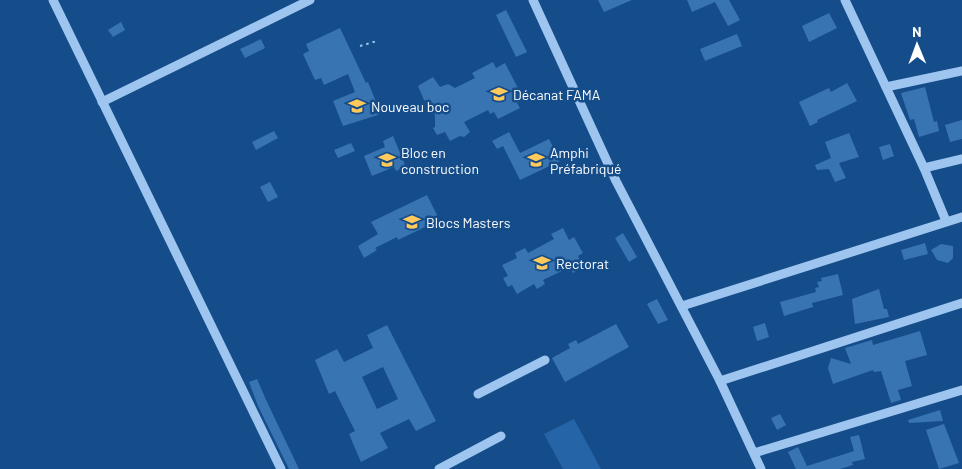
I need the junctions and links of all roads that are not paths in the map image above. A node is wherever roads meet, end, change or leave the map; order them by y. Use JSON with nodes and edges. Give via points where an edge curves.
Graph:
{"nodes":[{"id":1,"x":53,"y":0,"type":"edge"},
{"id":2,"x":310,"y":0,"type":"edge"},
{"id":3,"x":532,"y":0,"type":"edge"},
{"id":4,"x":844,"y":0,"type":"edge"},
{"id":5,"x":962,"y":71,"type":"edge"},
{"id":6,"x":886,"y":87,"type":"junction"},
{"id":7,"x":102,"y":102,"type":"junction"},
{"id":8,"x":962,"y":159,"type":"edge"},
{"id":9,"x":924,"y":168,"type":"junction"},
{"id":10,"x":962,"y":216,"type":"edge"},
{"id":11,"x":946,"y":222,"type":"junction"},
{"id":12,"x":962,"y":303,"type":"edge"},
{"id":13,"x":682,"y":306,"type":"junction"},
{"id":14,"x":545,"y":360,"type":"dead end"},
{"id":15,"x":720,"y":381,"type":"junction"},
{"id":16,"x":962,"y":390,"type":"edge"},
{"id":17,"x":478,"y":394,"type":"dead end"},
{"id":18,"x":501,"y":436,"type":"dead end"},
{"id":19,"x":754,"y":453,"type":"junction"},
{"id":20,"x":281,"y":469,"type":"edge"},
{"id":21,"x":439,"y":469,"type":"edge"},
{"id":22,"x":761,"y":469,"type":"edge"}],
"edges":[{"from":1,"to":7,"type":"street"},
{"from":2,"to":7,"type":"street"},
{"from":3,"to":13,"type":"street","via":[[616,181]]},
{"from":4,"to":6,"type":"street"},
{"from":5,"to":6,"type":"street"},
{"from":6,"to":9,"type":"street"},
{"from":7,"to":20,"type":"street"},
{"from":8,"to":9,"type":"street"},
{"from":9,"to":11,"type":"street"},
{"from":10,"to":11,"type":"street"},
{"from":11,"to":13,"type":"street"},
{"from":12,"to":15,"type":"street"},
{"from":13,"to":15,"type":"street"},
{"from":14,"to":17,"type":"street"},
{"from":15,"to":19,"type":"street"},
{"from":16,"to":19,"type":"street"},
{"from":18,"to":21,"type":"street"},
{"from":19,"to":22,"type":"street"}]}
